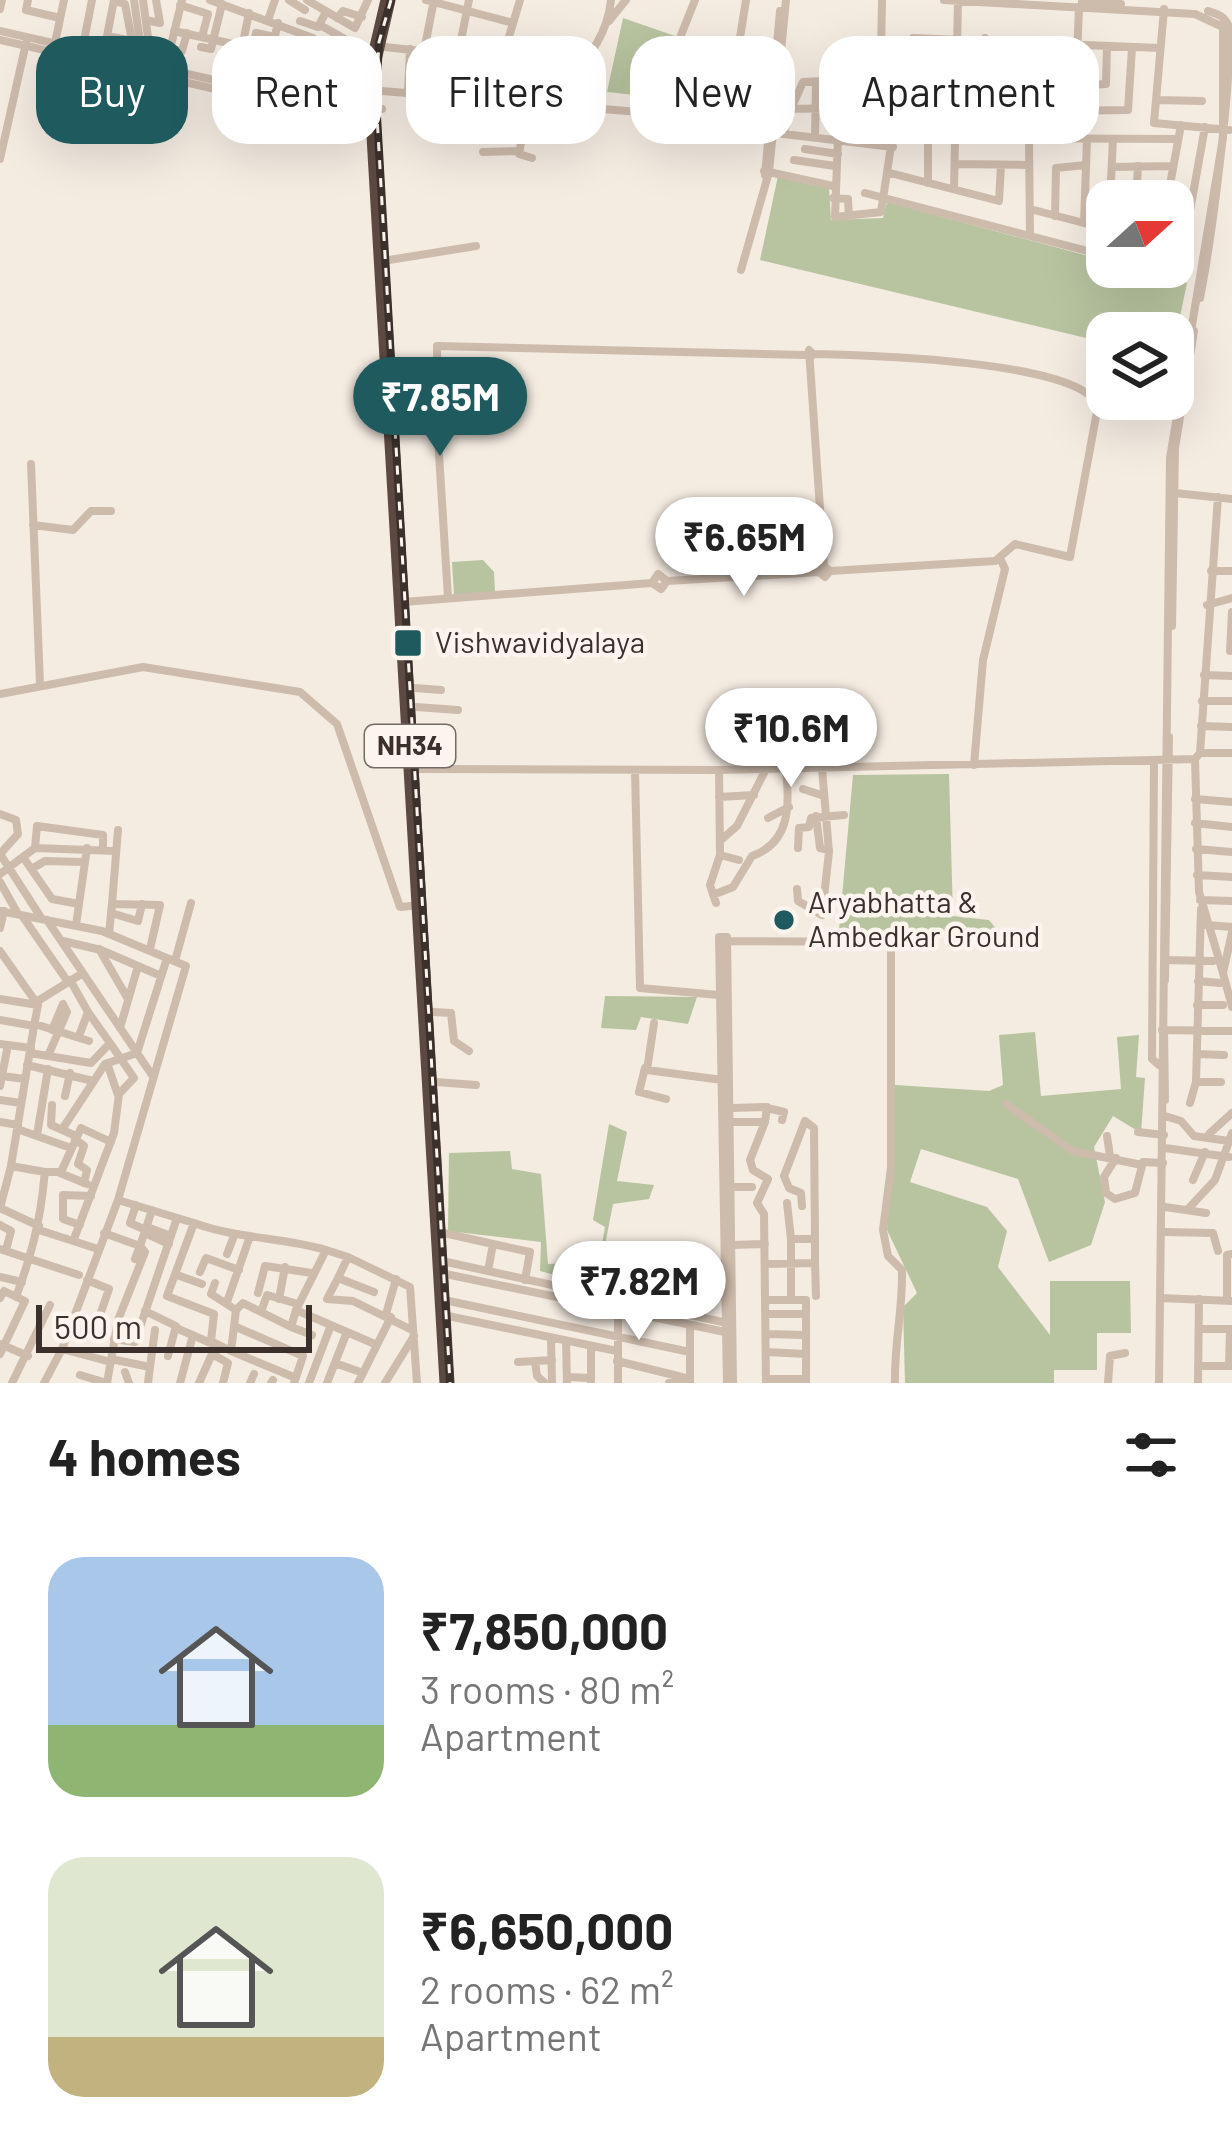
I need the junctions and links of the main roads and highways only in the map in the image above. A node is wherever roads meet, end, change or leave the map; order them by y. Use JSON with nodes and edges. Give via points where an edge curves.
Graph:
{"nodes":[{"id":1,"x":388,"y":0,"type":"edge"},
{"id":2,"x":398,"y":0,"type":"edge"},
{"id":3,"x":380,"y":36,"type":"edge"},
{"id":4,"x":382,"y":91,"type":"edge"},
{"id":5,"x":367,"y":144,"type":"edge"},
{"id":6,"x":369,"y":144,"type":"edge"},
{"id":7,"x":390,"y":336,"type":"junction"},
{"id":8,"x":405,"y":601,"type":"junction"},
{"id":9,"x":415,"y":769,"type":"junction"},
{"id":10,"x":438,"y":1175,"type":"junction"},
{"id":11,"x":443,"y":1268,"type":"junction"},
{"id":12,"x":449,"y":1383,"type":"edge"}],
"edges":[{"from":1,"to":3,"type":"highway","number":"NH34"},
{"from":2,"to":4,"type":"highway","number":"NH34"},
{"from":5,"to":7,"type":"highway","number":"NH34"},
{"from":6,"to":7,"type":"highway","number":"NH34","via":[[389,260]]},
{"from":7,"to":8,"type":"highway","number":"NH34"},
{"from":8,"to":9,"type":"highway","number":"NH34"},
{"from":8,"to":9,"type":"highway","number":"NH34"},
{"from":9,"to":10,"type":"highway","number":"NH34"},
{"from":9,"to":10,"type":"highway","number":"NH34"},
{"from":10,"to":11,"type":"highway","number":"NH34"},
{"from":10,"to":11,"type":"highway","number":"NH34"},
{"from":11,"to":12,"type":"highway","number":"NH34"}]}
